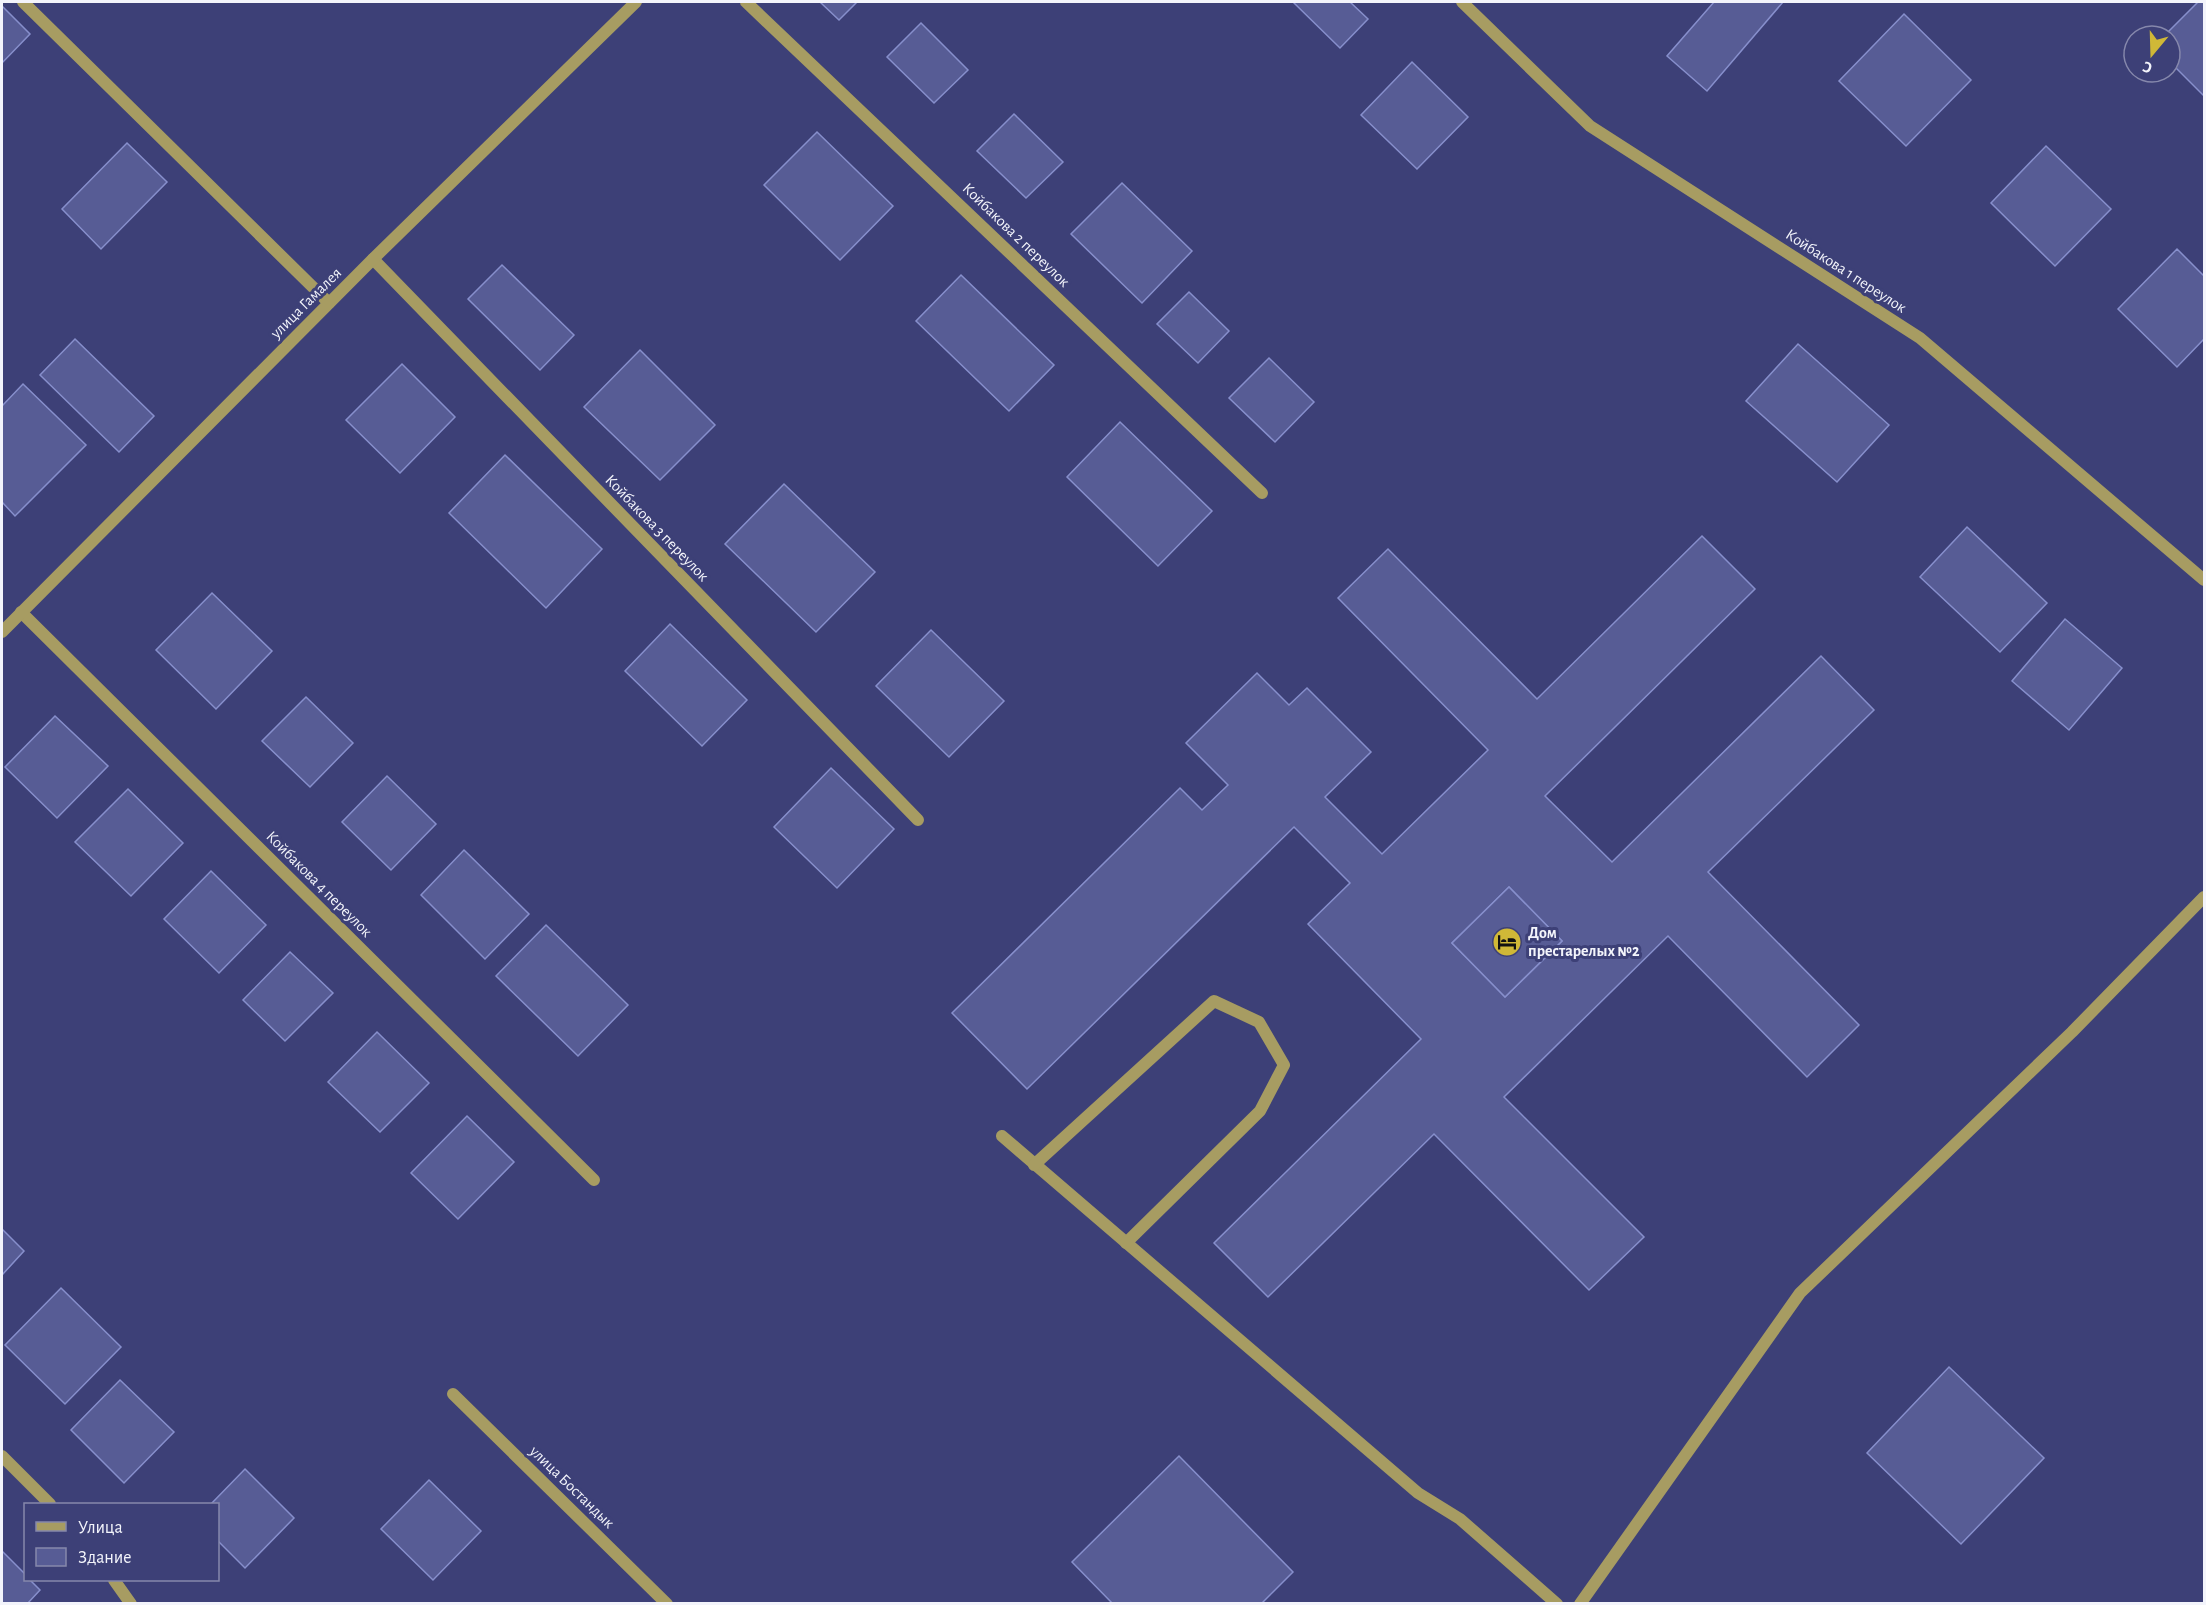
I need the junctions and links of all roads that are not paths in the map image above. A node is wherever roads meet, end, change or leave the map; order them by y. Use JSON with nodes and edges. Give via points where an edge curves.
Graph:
{"nodes":[{"id":1,"x":23,"y":2,"type":"edge"},
{"id":2,"x":636,"y":2,"type":"edge"},
{"id":3,"x":746,"y":2,"type":"edge"},
{"id":4,"x":1462,"y":2,"type":"edge"},
{"id":5,"x":373,"y":259,"type":"junction"},
{"id":6,"x":329,"y":303,"type":"junction"},
{"id":7,"x":1262,"y":493,"type":"dead end"},
{"id":8,"x":2205,"y":580,"type":"edge"},
{"id":9,"x":21,"y":612,"type":"junction"},
{"id":10,"x":2,"y":632,"type":"edge"},
{"id":11,"x":918,"y":820,"type":"dead end"},
{"id":12,"x":2205,"y":897,"type":"edge"},
{"id":13,"x":1002,"y":1136,"type":"dead end"},
{"id":14,"x":1034,"y":1165,"type":"junction"},
{"id":15,"x":594,"y":1180,"type":"dead end"},
{"id":16,"x":1126,"y":1243,"type":"junction"},
{"id":17,"x":453,"y":1394,"type":"dead end"},
{"id":18,"x":2,"y":1456,"type":"edge"},
{"id":19,"x":49,"y":1503,"type":"edge"},
{"id":20,"x":115,"y":1581,"type":"edge"},
{"id":21,"x":131,"y":1604,"type":"edge"},
{"id":22,"x":667,"y":1604,"type":"edge"},
{"id":23,"x":1557,"y":1604,"type":"edge"},
{"id":24,"x":1580,"y":1604,"type":"edge"}],
"edges":[{"from":1,"to":6,"type":"street"},
{"from":2,"to":5,"type":"street","name":"улица Гамалея"},
{"from":3,"to":7,"type":"street","name":"Койбакова 2 переулок"},
{"from":4,"to":8,"type":"street","name":"Койбакова 1 переулок","via":[[1590,126],[1920,338]]},
{"from":5,"to":6,"type":"street","name":"улица Гамалея"},
{"from":5,"to":11,"type":"street","name":"Койбакова 3 переулок"},
{"from":6,"to":9,"type":"street","name":"улица Гамалея"},
{"from":9,"to":10,"type":"street","name":"улица Гамалея"},
{"from":9,"to":15,"type":"street","name":"Койбакова 4 переулок"},
{"from":12,"to":24,"type":"street","via":[[2072,1032],[1800,1293]]},
{"from":13,"to":14,"type":"street"},
{"from":14,"to":16,"type":"street"},
{"from":14,"to":16,"type":"street","via":[[1214,1001],[1259,1022],[1284,1065],[1260,1110]]},
{"from":16,"to":23,"type":"street","via":[[1418,1493],[1460,1519]]},
{"from":17,"to":22,"type":"street","name":"улица Бостандык"},
{"from":18,"to":19,"type":"street"},
{"from":20,"to":21,"type":"street"}]}
